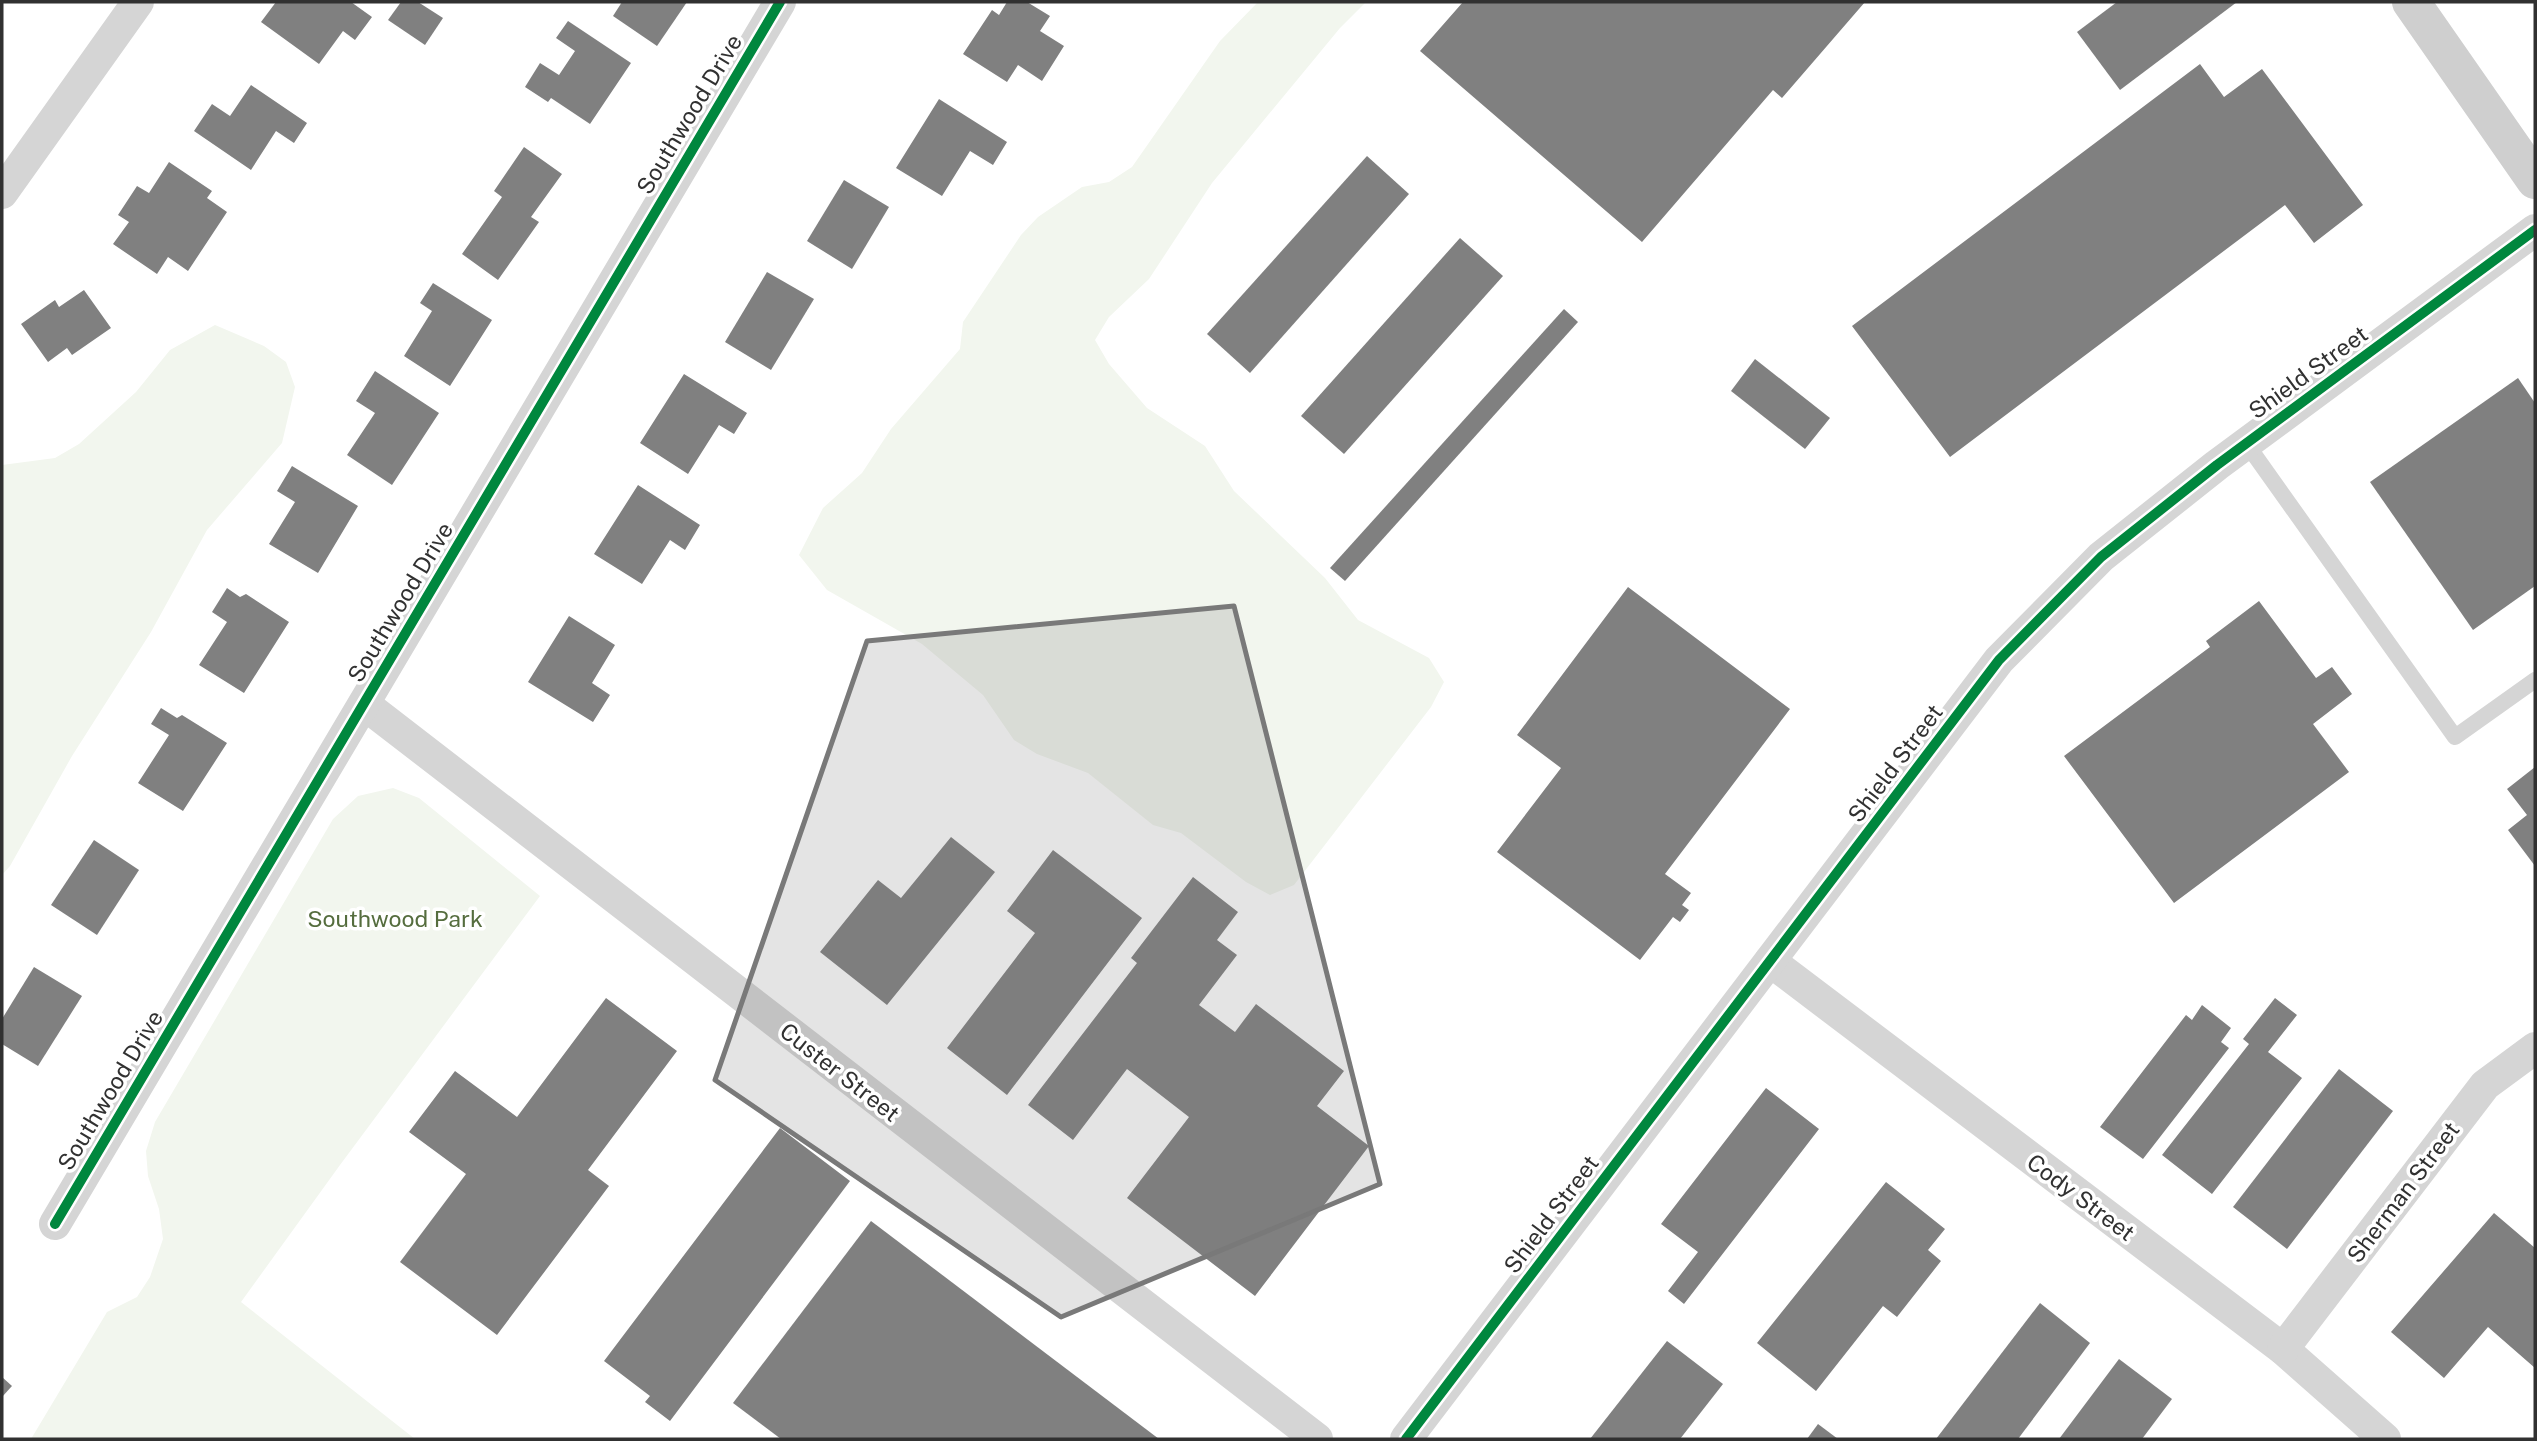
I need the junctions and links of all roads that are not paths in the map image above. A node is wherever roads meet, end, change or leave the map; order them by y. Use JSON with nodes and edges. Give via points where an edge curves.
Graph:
{"nodes":[{"id":1,"x":138,"y":2,"type":"edge"},
{"id":2,"x":780,"y":2,"type":"edge"},
{"id":3,"x":2411,"y":2,"type":"edge"},
{"id":4,"x":2535,"y":180,"type":"edge"},
{"id":5,"x":2,"y":193,"type":"edge"},
{"id":6,"x":2535,"y":230,"type":"edge"},
{"id":7,"x":2246,"y":443,"type":"junction"},
{"id":8,"x":2535,"y":680,"type":"edge"},
{"id":9,"x":364,"y":704,"type":"junction"},
{"id":10,"x":1770,"y":961,"type":"junction"},
{"id":11,"x":2535,"y":1048,"type":"edge"},
{"id":12,"x":55,"y":1224,"type":"dead end"},
{"id":13,"x":2283,"y":1349,"type":"junction"},
{"id":14,"x":1317,"y":1439,"type":"edge"},
{"id":15,"x":1406,"y":1439,"type":"edge"},
{"id":16,"x":2385,"y":1439,"type":"edge"}],
"edges":[{"from":1,"to":5,"type":"street"},
{"from":2,"to":9,"type":"street","name":"Southwood Drive"},
{"from":3,"to":4,"type":"street"},
{"from":6,"to":7,"type":"street","name":"Shield Street"},
{"from":7,"to":8,"type":"lane","via":[[2455,737]]},
{"from":7,"to":10,"type":"street","name":"Shield Street","via":[[2101,557],[1999,660]]},
{"from":9,"to":12,"type":"street","name":"Southwood Drive"},
{"from":9,"to":14,"type":"street","name":"Custer Street"},
{"from":10,"to":13,"type":"street","name":"Cody Street"},
{"from":10,"to":15,"type":"street","name":"Shield Street"},
{"from":11,"to":13,"type":"street","name":"Sherman Street","via":[[2485,1085]]},
{"from":13,"to":16,"type":"street","name":"Cody Street"}]}
